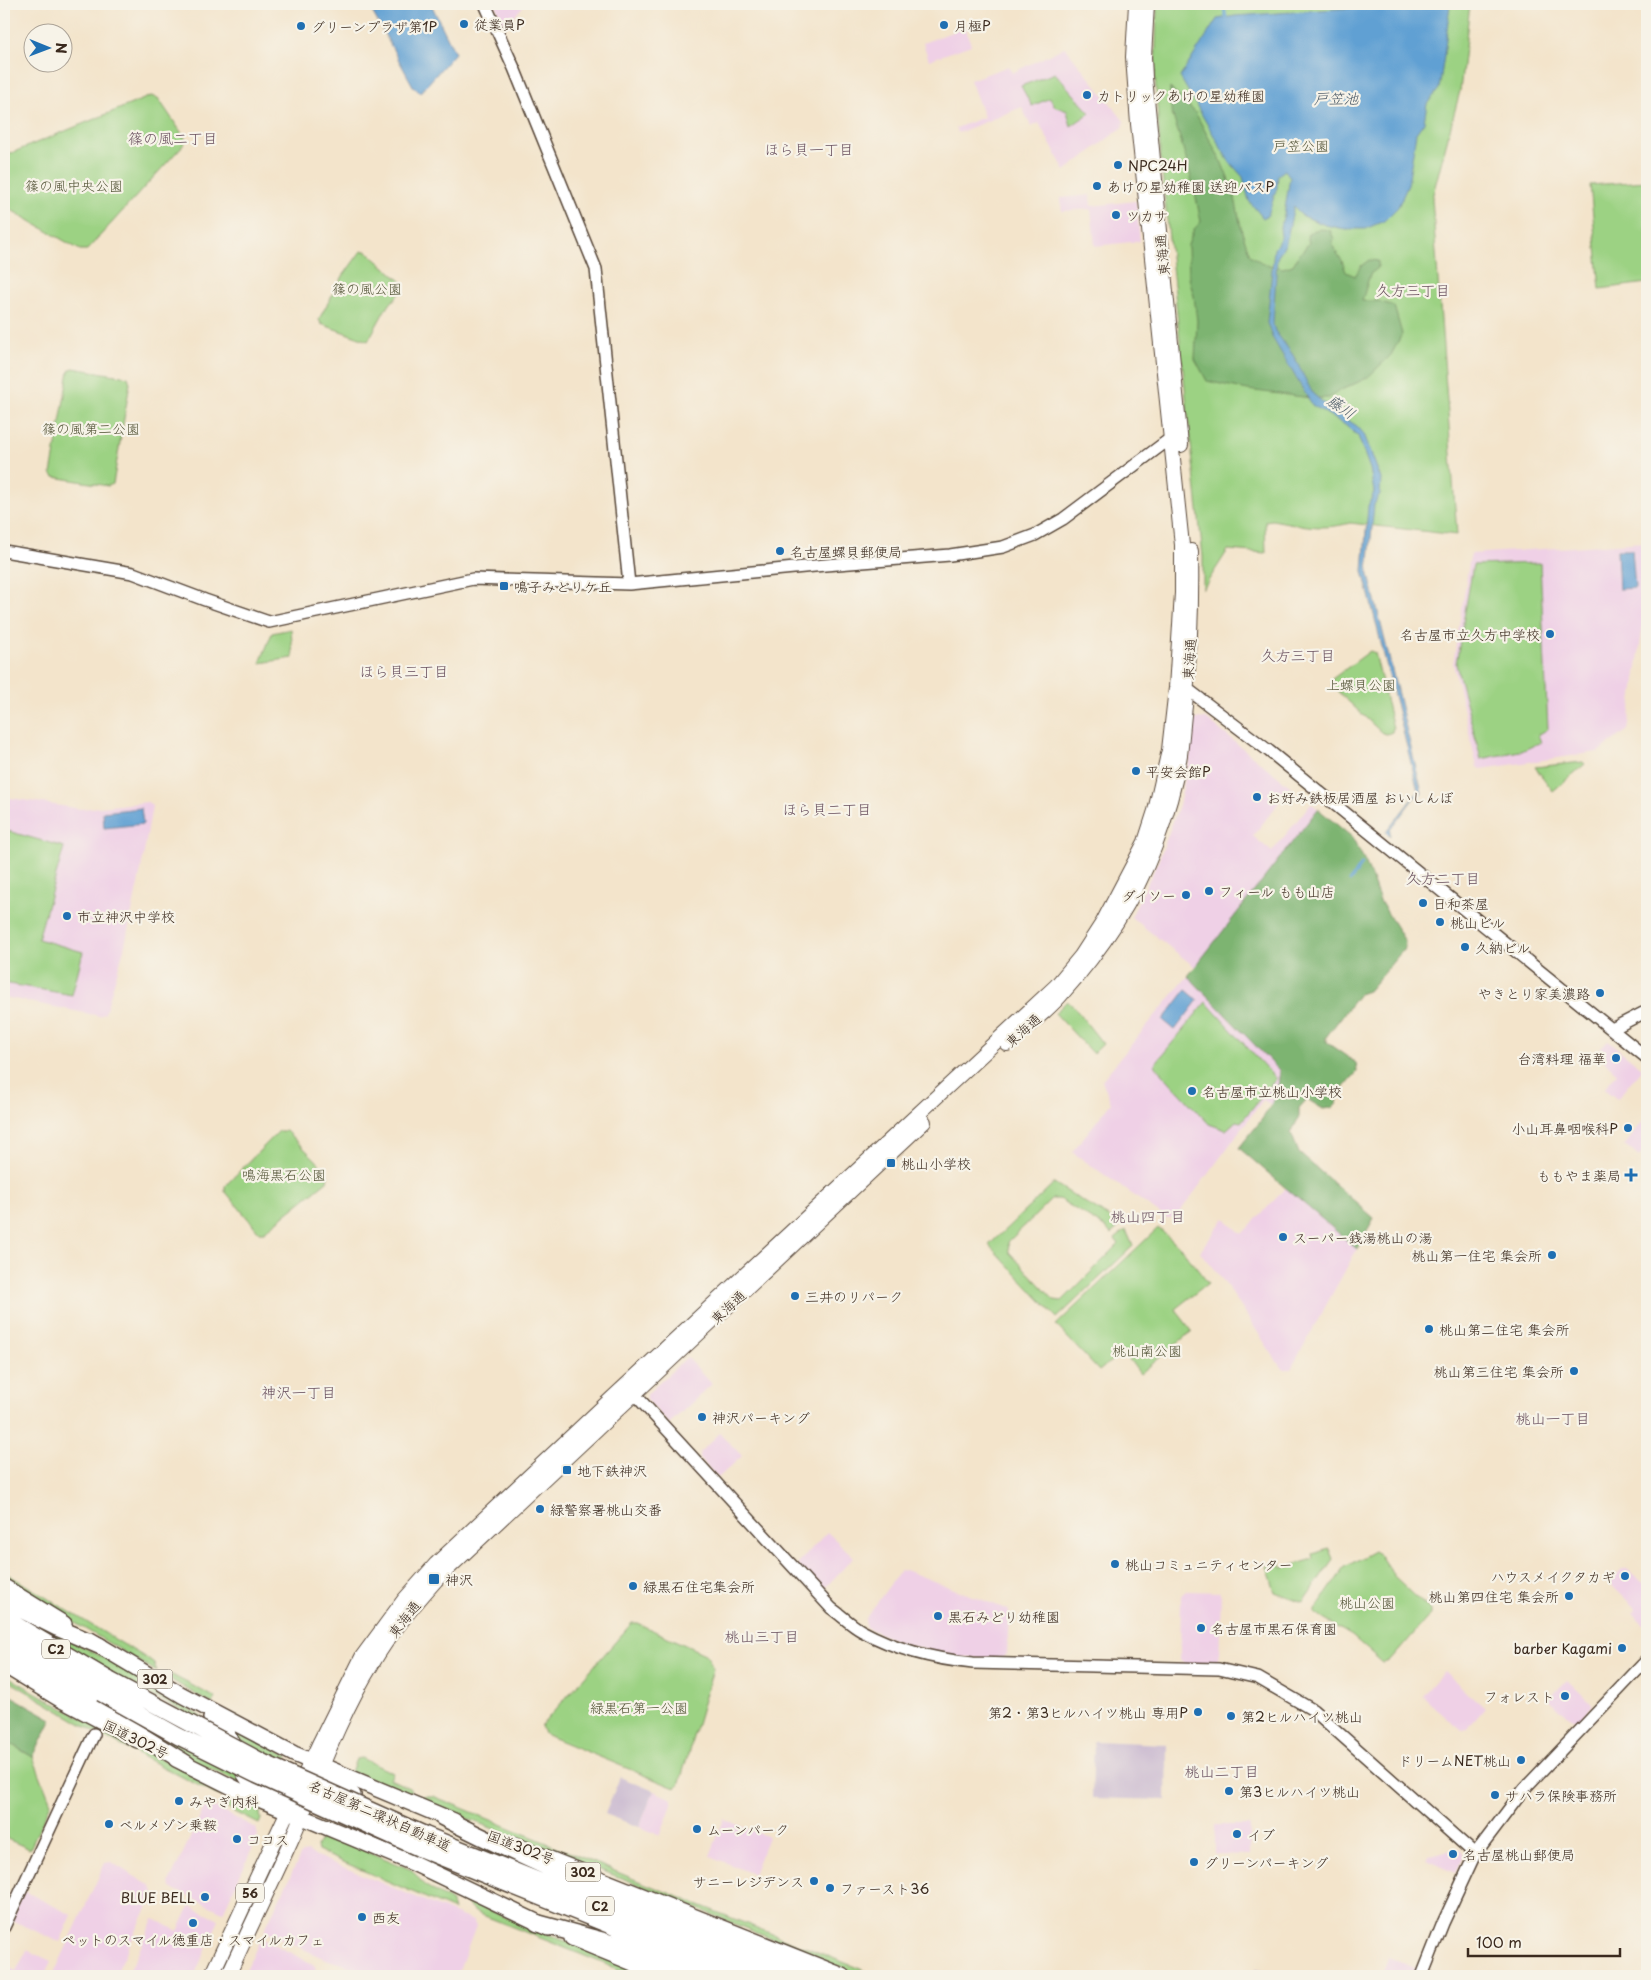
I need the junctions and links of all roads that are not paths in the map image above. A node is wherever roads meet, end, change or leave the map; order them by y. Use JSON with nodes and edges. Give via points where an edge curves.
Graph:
{"nodes":[{"id":1,"x":485,"y":4,"type":"edge"},
{"id":2,"x":1136,"y":4,"type":"edge"},
{"id":3,"x":1147,"y":4,"type":"edge"},
{"id":4,"x":1176,"y":438,"type":"junction"},
{"id":5,"x":4,"y":551,"type":"edge"},
{"id":6,"x":629,"y":584,"type":"junction"},
{"id":7,"x":1181,"y":688,"type":"junction"},
{"id":8,"x":1647,"y":1011,"type":"edge"},
{"id":9,"x":1612,"y":1029,"type":"junction"},
{"id":10,"x":1647,"y":1058,"type":"edge"},
{"id":11,"x":630,"y":1390,"type":"junction"},
{"id":12,"x":4,"y":1587,"type":"edge"},
{"id":13,"x":4,"y":1601,"type":"edge"},
{"id":14,"x":4,"y":1618,"type":"edge"},
{"id":15,"x":4,"y":1635,"type":"edge"},
{"id":16,"x":100,"y":1646,"type":"junction"},
{"id":17,"x":4,"y":1650,"type":"edge"},
{"id":18,"x":1647,"y":1660,"type":"edge"},
{"id":19,"x":4,"y":1665,"type":"edge"},
{"id":20,"x":105,"y":1686,"type":"junction"},
{"id":21,"x":182,"y":1695,"type":"junction"},
{"id":22,"x":94,"y":1734,"type":"dead end"},
{"id":23,"x":187,"y":1764,"type":"junction"},
{"id":24,"x":318,"y":1767,"type":"junction"},
{"id":25,"x":294,"y":1810,"type":"junction"},
{"id":26,"x":442,"y":1817,"type":"junction"},
{"id":27,"x":422,"y":1842,"type":"junction"},
{"id":28,"x":1475,"y":1854,"type":"junction"},
{"id":29,"x":439,"y":1876,"type":"junction"},
{"id":30,"x":536,"y":1923,"type":"junction"},
{"id":31,"x":4,"y":1928,"type":"edge"},
{"id":32,"x":211,"y":1976,"type":"edge"},
{"id":33,"x":228,"y":1976,"type":"edge"},
{"id":34,"x":666,"y":1976,"type":"edge"},
{"id":35,"x":704,"y":1976,"type":"edge"},
{"id":36,"x":736,"y":1976,"type":"edge"},
{"id":37,"x":774,"y":1976,"type":"edge"},
{"id":38,"x":810,"y":1976,"type":"edge"},
{"id":39,"x":843,"y":1976,"type":"edge"},
{"id":40,"x":1422,"y":1976,"type":"edge"}],
"edges":[{"from":1,"to":6,"type":"street","via":[[596,269]]},
{"from":2,"to":4,"type":"main road","name":"東海通","via":[[1134,80]]},
{"from":3,"to":4,"type":"main road","name":"東海通","via":[[1145,78]]},
{"from":4,"to":6,"type":"street","via":[[1063,519],[1035,535],[1003,547],[950,555]]},
{"from":4,"to":7,"type":"main road","name":"東海通","via":[[1191,552],[1192,594]]},
{"from":5,"to":6,"type":"street","via":[[133,573],[269,622],[473,579]]},
{"from":7,"to":9,"type":"street","via":[[1269,751]]},
{"from":7,"to":11,"type":"main road","name":"東海通","via":[[1155,811],[1145,842],[1103,922],[1081,956],[1056,986]]},
{"from":8,"to":9,"type":"street"},
{"from":9,"to":10,"type":"street"},
{"from":11,"to":24,"type":"main road","name":"東海通","via":[[436,1564],[404,1600],[362,1657]]},
{"from":11,"to":28,"type":"street","via":[[831,1608],[861,1630],[906,1651],[953,1661],[1219,1669],[1258,1678],[1313,1710]]},
{"from":12,"to":16,"type":"highway","name":"国道302号","number":"302"},
{"from":13,"to":16,"type":"highway","number":"C2"},
{"from":14,"to":20,"type":"highway","name":"名古屋第二環状自動車道","number":"C2"},
{"from":15,"to":20,"type":"highway","name":"名古屋第二環状自動車道","number":"C2"},
{"from":16,"to":21,"type":"highway","name":"国道302号","number":"302"},
{"from":17,"to":23,"type":"highway"},
{"from":18,"to":28,"type":"street","via":[[1525,1788]]},
{"from":19,"to":23,"type":"highway","name":"国道302号","number":"302","via":[[121,1732]]},
{"from":20,"to":27,"type":"highway","name":"名古屋第二環状自動車道","number":"C2","bridge":true,"via":[[178,1736],[257,1775]]},
{"from":21,"to":24,"type":"highway","name":"国道302号","number":"302"},
{"from":21,"to":25,"type":"highway","name":"国道302号","number":"302","via":[[222,1727],[249,1781]]},
{"from":22,"to":31,"type":"street"},
{"from":23,"to":25,"type":"highway","name":"国道302号","number":"302","via":[[242,1792]]},
{"from":24,"to":25,"type":"main road","name":"東海通"},
{"from":24,"to":26,"type":"highway","name":"国道302号","number":"302"},
{"from":24,"to":29,"type":"highway","name":"国道302号","number":"302","via":[[334,1785],[365,1801],[377,1813],[396,1848],[425,1863]]},
{"from":25,"to":29,"type":"highway","name":"国道302号","number":"302"},
{"from":25,"to":32,"type":"main road","number":"56"},
{"from":25,"to":33,"type":"main road","number":"56"},
{"from":26,"to":38,"type":"highway","via":[[609,1895]]},
{"from":26,"to":39,"type":"highway","name":"国道302号","number":"302"},
{"from":27,"to":36,"type":"highway","name":"名古屋第二環状自動車道","number":"C2"},
{"from":27,"to":37,"type":"highway","name":"名古屋第二環状自動車道","number":"C2"},
{"from":28,"to":40,"type":"street"},
{"from":29,"to":30,"type":"highway","name":"国道302号","number":"302"},
{"from":30,"to":34,"type":"highway","name":"国道302号","number":"302"},
{"from":30,"to":35,"type":"highway","via":[[637,1950]]}]}
